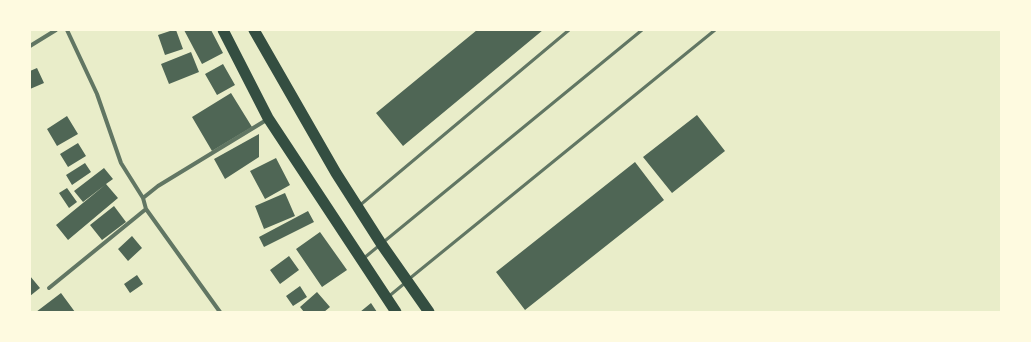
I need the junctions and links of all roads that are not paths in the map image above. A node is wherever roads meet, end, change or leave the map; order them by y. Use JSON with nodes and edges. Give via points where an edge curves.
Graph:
{"nodes":[{"id":1,"x":56,"y":30,"type":"edge"},
{"id":2,"x":67,"y":30,"type":"edge"},
{"id":3,"x":223,"y":30,"type":"edge"},
{"id":4,"x":254,"y":30,"type":"edge"},
{"id":5,"x":569,"y":30,"type":"edge"},
{"id":6,"x":642,"y":30,"type":"edge"},
{"id":7,"x":715,"y":30,"type":"edge"},
{"id":8,"x":30,"y":46,"type":"edge"},
{"id":9,"x":268,"y":118,"type":"junction"},
{"id":10,"x":143,"y":198,"type":"junction"},
{"id":11,"x":358,"y":207,"type":"junction"},
{"id":12,"x":146,"y":209,"type":"junction"},
{"id":13,"x":382,"y":245,"type":"junction"},
{"id":14,"x":361,"y":260,"type":"junction"},
{"id":15,"x":407,"y":281,"type":"junction"},
{"id":16,"x":49,"y":288,"type":"dead end"},
{"id":17,"x":386,"y":298,"type":"junction"},
{"id":18,"x":220,"y":312,"type":"edge"},
{"id":19,"x":396,"y":312,"type":"edge"},
{"id":20,"x":429,"y":312,"type":"edge"}],
"edges":[{"from":1,"to":8,"type":"street"},
{"from":2,"to":10,"type":"street","via":[[97,94],[121,163]]},
{"from":3,"to":9,"type":"highway"},
{"from":4,"to":11,"type":"highway"},
{"from":5,"to":11,"type":"lane"},
{"from":6,"to":13,"type":"lane"},
{"from":7,"to":15,"type":"lane"},
{"from":9,"to":10,"type":"street","via":[[158,186]]},
{"from":9,"to":14,"type":"highway"},
{"from":10,"to":12,"type":"street"},
{"from":11,"to":13,"type":"highway"},
{"from":12,"to":16,"type":"street"},
{"from":12,"to":18,"type":"street"},
{"from":13,"to":14,"type":"lane"},
{"from":13,"to":15,"type":"highway"},
{"from":14,"to":17,"type":"highway"},
{"from":15,"to":17,"type":"lane"},
{"from":15,"to":20,"type":"highway"},
{"from":17,"to":19,"type":"highway"}]}
